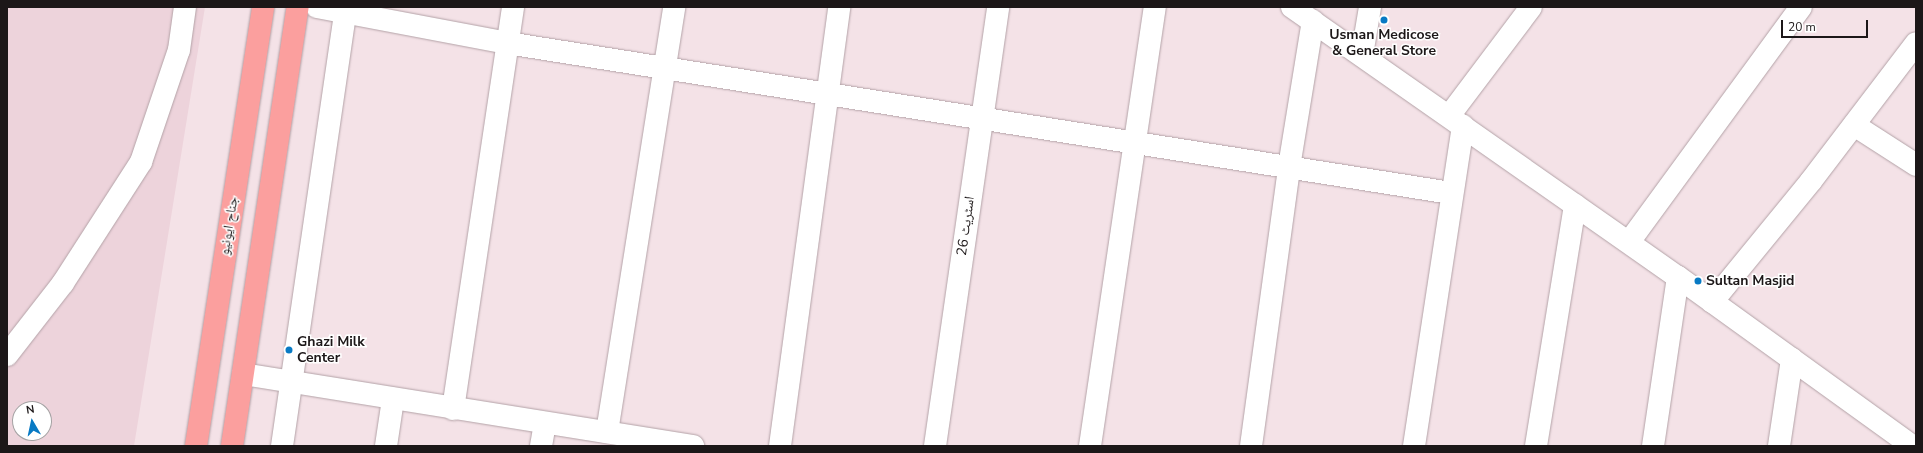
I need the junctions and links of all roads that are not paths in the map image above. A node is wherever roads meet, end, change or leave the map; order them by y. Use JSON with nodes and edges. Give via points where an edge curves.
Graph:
{"nodes":[{"id":1,"x":185,"y":7,"type":"edge"},
{"id":2,"x":263,"y":7,"type":"edge"},
{"id":3,"x":298,"y":7,"type":"edge"},
{"id":4,"x":317,"y":7,"type":"edge"},
{"id":5,"x":513,"y":7,"type":"edge"},
{"id":6,"x":674,"y":7,"type":"edge"},
{"id":7,"x":839,"y":7,"type":"edge"},
{"id":8,"x":998,"y":7,"type":"edge"},
{"id":9,"x":1155,"y":7,"type":"edge"},
{"id":10,"x":1292,"y":7,"type":"edge"},
{"id":11,"x":1370,"y":7,"type":"edge"},
{"id":12,"x":1531,"y":7,"type":"edge"},
{"id":13,"x":1801,"y":7,"type":"edge"},
{"id":14,"x":346,"y":10,"type":"edge"},
{"id":15,"x":1313,"y":21,"type":"junction"},
{"id":16,"x":507,"y":43,"type":"junction"},
{"id":17,"x":1913,"y":52,"type":"edge"},
{"id":18,"x":1362,"y":54,"type":"junction"},
{"id":19,"x":665,"y":68,"type":"junction"},
{"id":20,"x":828,"y":94,"type":"junction"},
{"id":21,"x":981,"y":118,"type":"junction"},
{"id":22,"x":1456,"y":121,"type":"junction"},
{"id":23,"x":1854,"y":125,"type":"junction"},
{"id":24,"x":1135,"y":143,"type":"junction"},
{"id":25,"x":1916,"y":165,"type":"edge"},
{"id":26,"x":1289,"y":167,"type":"junction"},
{"id":27,"x":1451,"y":193,"type":"junction"},
{"id":28,"x":1575,"y":205,"type":"junction"},
{"id":29,"x":1629,"y":242,"type":"junction"},
{"id":30,"x":1678,"y":277,"type":"junction"},
{"id":31,"x":1712,"y":302,"type":"junction"},
{"id":32,"x":7,"y":355,"type":"edge"},
{"id":33,"x":1792,"y":359,"type":"junction"},
{"id":34,"x":243,"y":374,"type":"junction"},
{"id":35,"x":290,"y":382,"type":"junction"},
{"id":36,"x":393,"y":399,"type":"junction"},
{"id":37,"x":453,"y":409,"type":"junction"},
{"id":38,"x":545,"y":423,"type":"junction"},
{"id":39,"x":607,"y":432,"type":"junction"},
{"id":40,"x":1902,"y":443,"type":"edge"},
{"id":41,"x":196,"y":446,"type":"edge"},
{"id":42,"x":232,"y":446,"type":"edge"},
{"id":43,"x":282,"y":446,"type":"edge"},
{"id":44,"x":386,"y":446,"type":"edge"},
{"id":45,"x":542,"y":446,"type":"edge"},
{"id":46,"x":693,"y":446,"type":"edge"},
{"id":47,"x":780,"y":446,"type":"edge"},
{"id":48,"x":935,"y":446,"type":"edge"},
{"id":49,"x":1090,"y":446,"type":"edge"},
{"id":50,"x":1251,"y":446,"type":"edge"},
{"id":51,"x":1414,"y":446,"type":"edge"},
{"id":52,"x":1536,"y":446,"type":"edge"},
{"id":53,"x":1653,"y":446,"type":"edge"},
{"id":54,"x":1779,"y":446,"type":"edge"}],
"edges":[{"from":1,"to":32,"type":"street","via":[[179,50],[141,162],[63,283]]},
{"from":2,"to":41,"type":"highway","name":"جناح ایونیو"},
{"from":3,"to":34,"type":"highway"},
{"from":4,"to":14,"type":"street"},
{"from":5,"to":16,"type":"street"},
{"from":6,"to":19,"type":"street"},
{"from":7,"to":20,"type":"street"},
{"from":8,"to":21,"type":"street","name":"اسٹریٹ 26"},
{"from":9,"to":24,"type":"street"},
{"from":10,"to":15,"type":"street"},
{"from":11,"to":18,"type":"street"},
{"from":12,"to":22,"type":"street"},
{"from":13,"to":29,"type":"street"},
{"from":14,"to":16,"type":"street"},
{"from":14,"to":35,"type":"street"},
{"from":15,"to":18,"type":"street"},
{"from":15,"to":26,"type":"street"},
{"from":16,"to":19,"type":"street"},
{"from":16,"to":37,"type":"street"},
{"from":17,"to":23,"type":"street"},
{"from":18,"to":22,"type":"street"},
{"from":19,"to":20,"type":"street"},
{"from":19,"to":39,"type":"street"},
{"from":20,"to":21,"type":"street"},
{"from":20,"to":47,"type":"street"},
{"from":21,"to":24,"type":"street"},
{"from":21,"to":48,"type":"street","name":"اسٹریٹ 26"},
{"from":22,"to":27,"type":"street"},
{"from":22,"to":28,"type":"street"},
{"from":23,"to":25,"type":"street"},
{"from":23,"to":31,"type":"street"},
{"from":24,"to":26,"type":"street"},
{"from":24,"to":49,"type":"street"},
{"from":26,"to":27,"type":"street"},
{"from":26,"to":50,"type":"street"},
{"from":27,"to":51,"type":"street"},
{"from":28,"to":29,"type":"street"},
{"from":28,"to":52,"type":"street"},
{"from":29,"to":30,"type":"street"},
{"from":30,"to":31,"type":"street"},
{"from":30,"to":53,"type":"street"},
{"from":31,"to":33,"type":"street"},
{"from":33,"to":40,"type":"street"},
{"from":33,"to":54,"type":"street"},
{"from":34,"to":35,"type":"street"},
{"from":34,"to":42,"type":"highway"},
{"from":35,"to":36,"type":"street"},
{"from":35,"to":43,"type":"street"},
{"from":36,"to":37,"type":"street"},
{"from":36,"to":44,"type":"street"},
{"from":37,"to":38,"type":"street"},
{"from":38,"to":39,"type":"street"},
{"from":38,"to":45,"type":"street"},
{"from":39,"to":46,"type":"street"}]}
